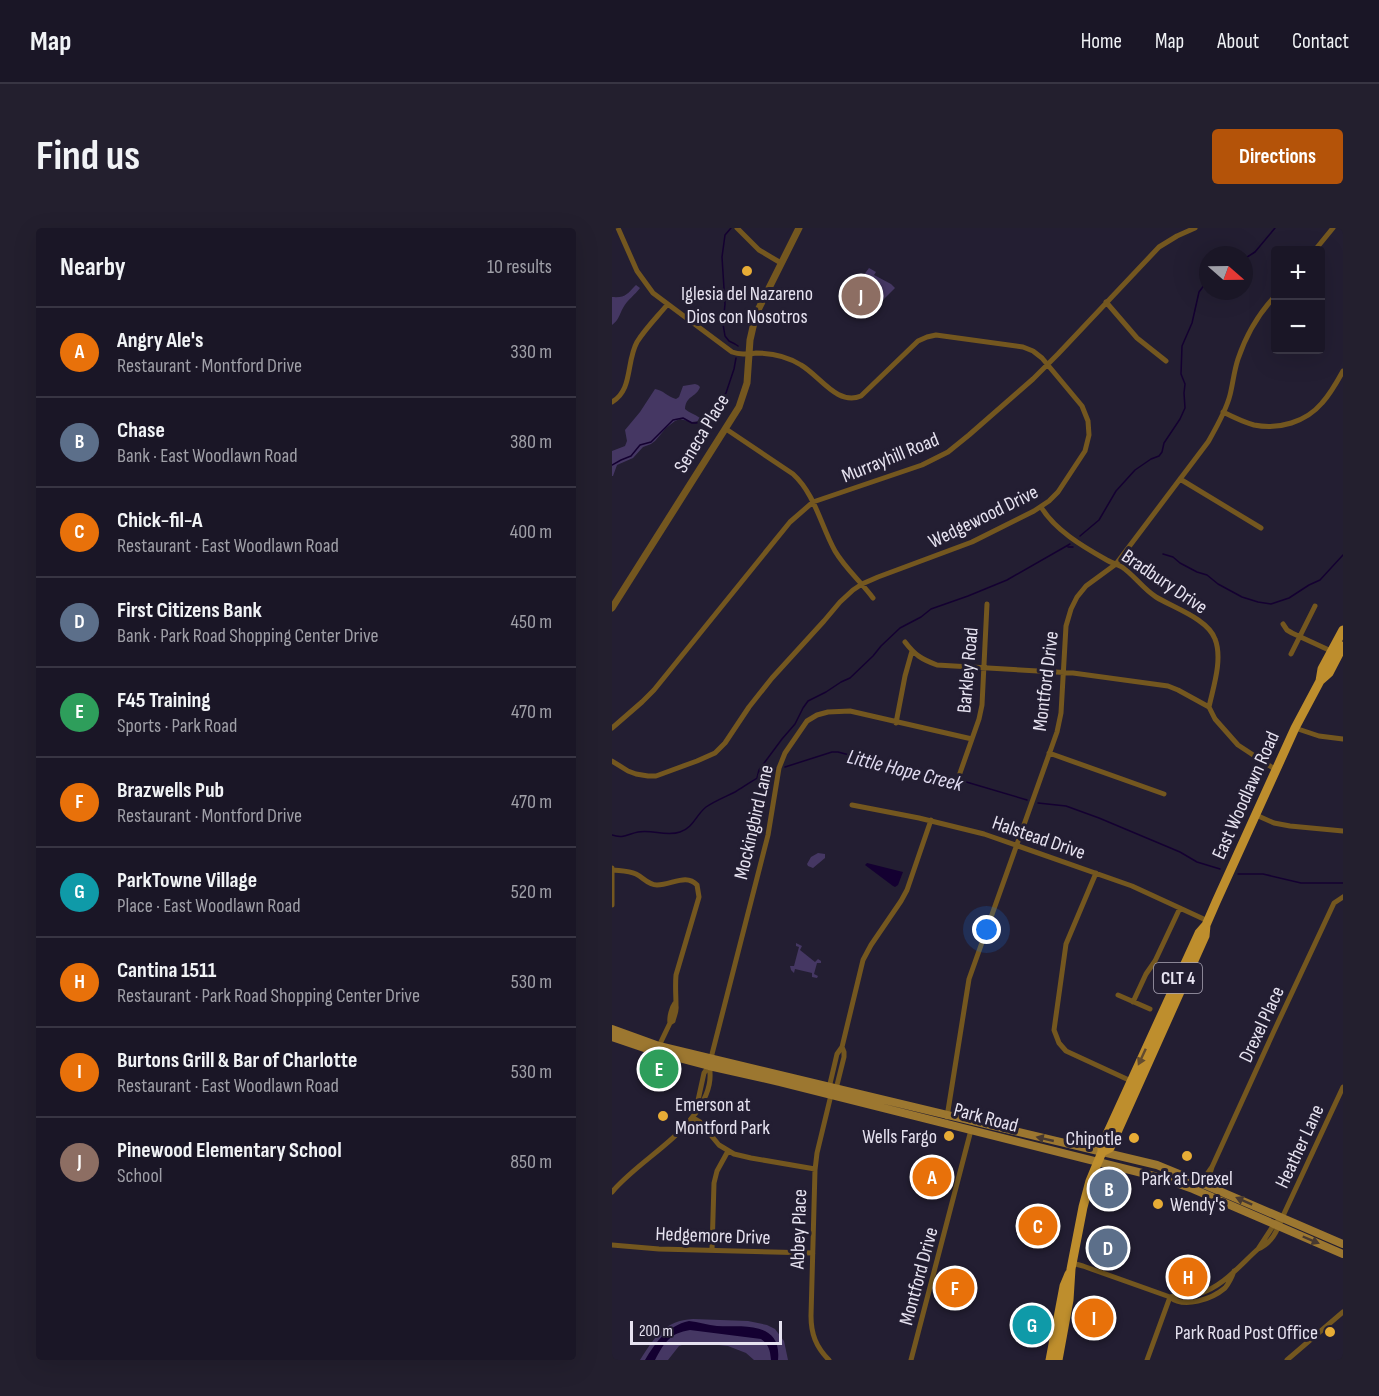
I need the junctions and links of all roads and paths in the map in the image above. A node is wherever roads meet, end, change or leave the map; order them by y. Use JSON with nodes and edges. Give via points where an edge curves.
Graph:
{"nodes":[{"id":1,"x":618,"y":228,"type":"edge"},
{"id":2,"x":737,"y":228,"type":"edge"},
{"id":3,"x":799,"y":228,"type":"edge"},
{"id":4,"x":1196,"y":228,"type":"edge"},
{"id":5,"x":1333,"y":228,"type":"edge"},
{"id":6,"x":1318,"y":246,"type":"edge"},
{"id":7,"x":781,"y":263,"type":"junction"},
{"id":8,"x":1271,"y":300,"type":"edge"},
{"id":9,"x":1106,"y":302,"type":"junction"},
{"id":10,"x":667,"y":305,"type":"junction"},
{"id":11,"x":749,"y":354,"type":"junction"},
{"id":12,"x":1166,"y":361,"type":"dead end"},
{"id":13,"x":1048,"y":364,"type":"junction"},
{"id":14,"x":1343,"y":371,"type":"edge"},
{"id":15,"x":612,"y":402,"type":"edge"},
{"id":16,"x":1223,"y":412,"type":"junction"},
{"id":17,"x":726,"y":429,"type":"junction"},
{"id":18,"x":1180,"y":479,"type":"junction"},
{"id":19,"x":813,"y":502,"type":"junction"},
{"id":20,"x":1041,"y":507,"type":"junction"},
{"id":21,"x":1261,"y":528,"type":"dead end"},
{"id":22,"x":1116,"y":564,"type":"junction"},
{"id":23,"x":862,"y":584,"type":"junction"},
{"id":24,"x":873,"y":598,"type":"dead end"},
{"id":25,"x":987,"y":604,"type":"dead end"},
{"id":26,"x":1315,"y":606,"type":"dead end"},
{"id":27,"x":612,"y":608,"type":"edge"},
{"id":28,"x":1283,"y":624,"type":"dead end"},
{"id":29,"x":1343,"y":630,"type":"edge"},
{"id":30,"x":1300,"y":637,"type":"junction"},
{"id":31,"x":905,"y":642,"type":"dead end"},
{"id":32,"x":1343,"y":646,"type":"edge"},
{"id":33,"x":912,"y":651,"type":"junction"},
{"id":34,"x":1331,"y":651,"type":"junction"},
{"id":35,"x":1291,"y":654,"type":"dead end"},
{"id":36,"x":984,"y":668,"type":"junction"},
{"id":37,"x":1064,"y":672,"type":"junction"},
{"id":38,"x":1320,"y":681,"type":"junction"},
{"id":39,"x":1209,"y":707,"type":"junction"},
{"id":40,"x":896,"y":723,"type":"junction"},
{"id":41,"x":612,"y":728,"type":"edge"},
{"id":42,"x":1295,"y":728,"type":"junction"},
{"id":43,"x":1343,"y":739,"type":"edge"},
{"id":44,"x":972,"y":740,"type":"junction"},
{"id":45,"x":1049,"y":753,"type":"junction"},
{"id":46,"x":612,"y":761,"type":"edge"},
{"id":47,"x":1276,"y":770,"type":"junction"},
{"id":48,"x":960,"y":772,"type":"dead end"},
{"id":49,"x":1164,"y":794,"type":"dead end"},
{"id":50,"x":852,"y":805,"type":"dead end"},
{"id":51,"x":1256,"y":815,"type":"junction"},
{"id":52,"x":931,"y":820,"type":"junction"},
{"id":53,"x":1343,"y":831,"type":"edge"},
{"id":54,"x":1016,"y":845,"type":"junction"},
{"id":55,"x":612,"y":869,"type":"edge"},
{"id":56,"x":1096,"y":873,"type":"junction"},
{"id":57,"x":1343,"y":897,"type":"edge"},
{"id":58,"x":612,"y":904,"type":"edge"},
{"id":59,"x":1180,"y":908,"type":"junction"},
{"id":60,"x":1207,"y":923,"type":"junction"},
{"id":61,"x":1118,"y":995,"type":"dead end"},
{"id":62,"x":1133,"y":1002,"type":"junction"},
{"id":63,"x":1150,"y":1009,"type":"dead end"},
{"id":64,"x":612,"y":1029,"type":"edge"},
{"id":65,"x":612,"y":1037,"type":"edge"},
{"id":66,"x":657,"y":1049,"type":"junction"},
{"id":67,"x":710,"y":1062,"type":"junction"},
{"id":68,"x":1131,"y":1081,"type":"junction"},
{"id":69,"x":1343,"y":1087,"type":"edge"},
{"id":70,"x":832,"y":1090,"type":"junction"},
{"id":71,"x":694,"y":1116,"type":"junction"},
{"id":72,"x":947,"y":1119,"type":"junction"},
{"id":73,"x":971,"y":1130,"type":"junction"},
{"id":74,"x":728,"y":1151,"type":"junction"},
{"id":75,"x":1100,"y":1157,"type":"junction"},
{"id":76,"x":1212,"y":1167,"type":"junction"},
{"id":77,"x":815,"y":1169,"type":"junction"},
{"id":78,"x":1196,"y":1180,"type":"junction"},
{"id":79,"x":1205,"y":1189,"type":"junction"},
{"id":80,"x":612,"y":1192,"type":"edge"},
{"id":81,"x":1278,"y":1223,"type":"junction"},
{"id":82,"x":1343,"y":1244,"type":"edge"},
{"id":83,"x":612,"y":1245,"type":"edge"},
{"id":84,"x":712,"y":1250,"type":"junction"},
{"id":85,"x":813,"y":1253,"type":"junction"},
{"id":86,"x":1343,"y":1254,"type":"edge"},
{"id":87,"x":1072,"y":1266,"type":"junction"},
{"id":88,"x":1170,"y":1297,"type":"junction"},
{"id":89,"x":1343,"y":1312,"type":"edge"},
{"id":90,"x":829,"y":1360,"type":"edge"},
{"id":91,"x":911,"y":1360,"type":"edge"},
{"id":92,"x":1050,"y":1360,"type":"edge"},
{"id":93,"x":1058,"y":1360,"type":"edge"},
{"id":94,"x":1147,"y":1360,"type":"edge"},
{"id":95,"x":1287,"y":1360,"type":"edge"}],
"edges":[{"from":1,"to":10,"type":"street","name":"Wedgewood Drive","via":[[643,281]]},
{"from":2,"to":7,"type":"street","via":[[759,250]]},
{"from":3,"to":7,"type":"street","name":"Seneca Place"},
{"from":4,"to":9,"type":"street","name":"Murrayhill Road","via":[[1159,248]]},
{"from":5,"to":6,"type":"street"},
{"from":7,"to":11,"type":"street","name":"Seneca Place","via":[[756,314]]},
{"from":8,"to":16,"type":"street","name":"Montford Drive","via":[[1243,345]]},
{"from":9,"to":12,"type":"street","via":[[1137,338]]},
{"from":9,"to":13,"type":"street","name":"Murrayhill Road"},
{"from":10,"to":11,"type":"street","name":"Wedgewood Drive","via":[[732,352]]},
{"from":10,"to":15,"type":"street","via":[[636,343],[625,388]]},
{"from":11,"to":13,"type":"street","name":"Wedgewood Drive","via":[[794,360],[840,396],[850,399],[861,396],[918,341],[930,336],[1023,347]]},
{"from":11,"to":17,"type":"street","name":"Seneca Place","via":[[747,383]]},
{"from":13,"to":19,"type":"street","name":"Murrayhill Road","via":[[948,452],[922,465]]},
{"from":13,"to":20,"type":"street","name":"Wedgewood Drive","via":[[1082,406],[1089,435],[1085,451],[1058,492]]},
{"from":14,"to":16,"type":"street","via":[[1321,404],[1297,421],[1262,426]]},
{"from":16,"to":18,"type":"street","name":"Montford Drive","via":[[1208,442]]},
{"from":17,"to":19,"type":"street","via":[[793,474]]},
{"from":17,"to":27,"type":"street","name":"Seneca Place"},
{"from":18,"to":21,"type":"street"},
{"from":18,"to":22,"type":"street","name":"Montford Drive"},
{"from":19,"to":23,"type":"street","via":[[836,553]]},
{"from":19,"to":41,"type":"street","name":"Murrayhill Road","via":[[790,522],[654,690]]},
{"from":20,"to":22,"type":"street","name":"Bradbury Drive","via":[[1068,535]]},
{"from":20,"to":23,"type":"street","name":"Wedgewood Drive","via":[[972,542]]},
{"from":22,"to":37,"type":"street","name":"Montford Drive","via":[[1086,586],[1071,609],[1066,626]]},
{"from":22,"to":39,"type":"street","name":"Bradbury Drive","via":[[1156,597],[1212,632],[1218,657]]},
{"from":23,"to":24,"type":"street"},
{"from":23,"to":46,"type":"street","name":"Wedgewood Drive","via":[[840,602],[772,678],[715,753],[656,776],[636,774]]},
{"from":25,"to":36,"type":"street","name":"Barkley Road"},
{"from":26,"to":30,"type":"street"},
{"from":28,"to":30,"type":"street"},
{"from":29,"to":34,"type":"main road","name":"East Woodlawn Road"},
{"from":30,"to":34,"type":"street"},
{"from":30,"to":35,"type":"street"},
{"from":31,"to":33,"type":"street"},
{"from":32,"to":38,"type":"main road","name":"East Woodlawn Road","via":[[1329,673]]},
{"from":33,"to":36,"type":"street","via":[[937,665]]},
{"from":33,"to":40,"type":"street"},
{"from":34,"to":38,"type":"main road","name":"East Woodlawn Road"},
{"from":36,"to":37,"type":"street"},
{"from":36,"to":44,"type":"street","name":"Barkley Road","via":[[982,705]]},
{"from":37,"to":39,"type":"street","via":[[1167,686]]},
{"from":37,"to":45,"type":"street","name":"Montford Drive","via":[[1061,713]]},
{"from":38,"to":42,"type":"main road","name":"East Woodlawn Road"},
{"from":39,"to":47,"type":"street","via":[[1238,745]]},
{"from":40,"to":44,"type":"street","name":"Mockingbird Lane"},
{"from":40,"to":67,"type":"street","name":"Mockingbird Lane","via":[[850,711],[816,715],[807,721],[785,753]]},
{"from":42,"to":43,"type":"street"},
{"from":42,"to":47,"type":"main road","name":"East Woodlawn Road"},
{"from":44,"to":48,"type":"street","name":"Barkley Road"},
{"from":45,"to":49,"type":"street"},
{"from":45,"to":54,"type":"street","name":"Montford Drive"},
{"from":47,"to":51,"type":"main road","name":"East Woodlawn Road"},
{"from":50,"to":52,"type":"street","name":"Halstead Drive"},
{"from":51,"to":53,"type":"street","via":[[1284,825]]},
{"from":51,"to":60,"type":"main road","name":"East Woodlawn Road"},
{"from":52,"to":54,"type":"street","name":"Halstead Drive"},
{"from":52,"to":70,"type":"street","name":"Abbey Place","via":[[907,890],[863,960],[842,1047],[844,1054]]},
{"from":54,"to":56,"type":"street","name":"Halstead Drive"},
{"from":54,"to":72,"type":"street","name":"Montford Drive","via":[[969,979]]},
{"from":55,"to":58,"type":"street"},
{"from":55,"to":66,"type":"street","via":[[636,874],[652,885],[687,879],[698,885],[699,897],[676,975],[673,1014]]},
{"from":56,"to":59,"type":"street","name":"Halstead Drive"},
{"from":56,"to":68,"type":"street","via":[[1066,944],[1054,1030],[1066,1051]]},
{"from":57,"to":76,"type":"street","name":"Drexel Place","via":[[1334,903]]},
{"from":59,"to":60,"type":"street","name":"Halstead Drive"},
{"from":59,"to":62,"type":"street"},
{"from":60,"to":68,"type":"main road","name":"East Woodlawn Road","number":"CLT 4","one_way":true},
{"from":60,"to":75,"type":"main road","name":"East Woodlawn Road","via":[[1205,936],[1148,1066],[1110,1148]]},
{"from":61,"to":62,"type":"street"},
{"from":62,"to":63,"type":"street"},
{"from":64,"to":66,"type":"main road","name":"Park Road"},
{"from":65,"to":66,"type":"main road","name":"Park Road"},
{"from":66,"to":67,"type":"main road","name":"Park Road"},
{"from":67,"to":70,"type":"main road","name":"Park Road"},
{"from":67,"to":71,"type":"street","name":"Mockingbird Lane"},
{"from":68,"to":75,"type":"main road","name":"East Woodlawn Road","number":"CLT 4","via":[[1103,1140]]},
{"from":69,"to":81,"type":"street","name":"Heather Lane"},
{"from":70,"to":72,"type":"main road","name":"Park Road"},
{"from":70,"to":77,"type":"street","name":"Abbey Place"},
{"from":71,"to":74,"type":"street"},
{"from":71,"to":80,"type":"street"},
{"from":72,"to":73,"type":"main road","name":"Park Road"},
{"from":75,"to":72,"type":"main road","name":"Park Road","one_way":true},
{"from":73,"to":75,"type":"main road","name":"Park Road"},
{"from":73,"to":91,"type":"street","name":"Montford Drive"},
{"from":74,"to":77,"type":"street"},
{"from":74,"to":84,"type":"street","via":[[714,1183]]},
{"from":75,"to":78,"type":"main road","name":"Park Road","via":[[1157,1165]]},
{"from":75,"to":79,"type":"main road","name":"Park Road"},
{"from":75,"to":87,"type":"main road","name":"East Woodlawn Road","via":[[1086,1197]]},
{"from":76,"to":78,"type":"street","name":"Drexel Place"},
{"from":76,"to":79,"type":"street","name":"Drexel Place"},
{"from":77,"to":85,"type":"street","name":"Abbey Place"},
{"from":78,"to":79,"type":"main road","name":"Park Road"},
{"from":79,"to":81,"type":"main road","name":"Park Road"},
{"from":81,"to":82,"type":"main road","name":"Park Road"},
{"from":81,"to":86,"type":"main road","name":"Park Road","one_way":true},
{"from":81,"to":88,"type":"street","name":"Heather Lane","via":[[1258,1249],[1223,1281],[1196,1294]]},
{"from":83,"to":84,"type":"street","name":"Hedgemore Drive"},
{"from":84,"to":85,"type":"street","name":"Hedgemore Drive"},
{"from":85,"to":90,"type":"street","name":"Abbey Place","via":[[812,1329],[814,1339]]},
{"from":87,"to":88,"type":"street","via":[[1083,1266]]},
{"from":87,"to":92,"type":"main road","name":"East Woodlawn Road","via":[[1064,1286]]},
{"from":87,"to":93,"type":"main road","name":"East Woodlawn Road"},
{"from":88,"to":94,"type":"street"},
{"from":89,"to":95,"type":"street"}]}
